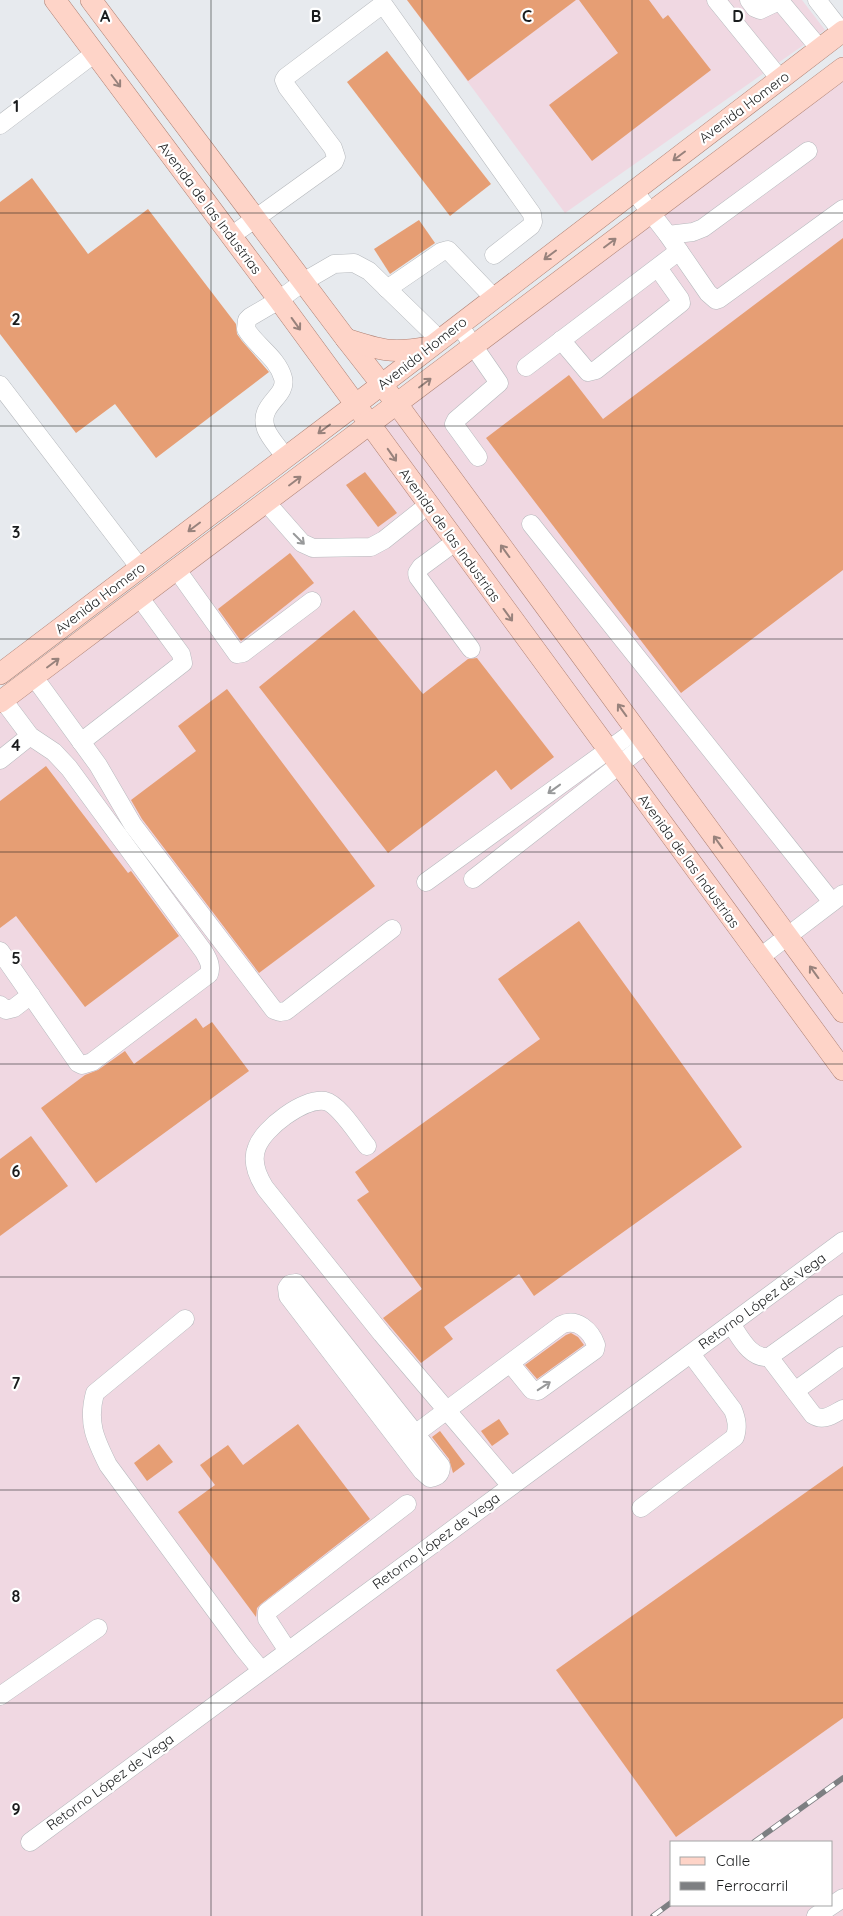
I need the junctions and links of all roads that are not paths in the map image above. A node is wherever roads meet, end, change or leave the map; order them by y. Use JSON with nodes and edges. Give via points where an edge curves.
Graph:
{"nodes":[{"id":1,"x":55,"y":0,"type":"edge"},
{"id":2,"x":90,"y":0,"type":"edge"},
{"id":3,"x":716,"y":0,"type":"edge"},
{"id":4,"x":749,"y":0,"type":"edge"},
{"id":5,"x":779,"y":0,"type":"edge"},
{"id":6,"x":818,"y":0,"type":"edge"},
{"id":7,"x":382,"y":2,"type":"edge"},
{"id":8,"x":842,"y":32,"type":"edge"},
{"id":9,"x":820,"y":49,"type":"junction"},
{"id":10,"x":95,"y":53,"type":"junction"},
{"id":11,"x":843,"y":68,"type":"edge"},
{"id":12,"x":780,"y":79,"type":"junction"},
{"id":13,"x":0,"y":125,"type":"edge"},
{"id":14,"x":808,"y":151,"type":"dead end"},
{"id":15,"x":634,"y":191,"type":"junction"},
{"id":16,"x":843,"y":209,"type":"edge"},
{"id":17,"x":650,"y":213,"type":"junction"},
{"id":18,"x":256,"y":220,"type":"junction"},
{"id":19,"x":668,"y":235,"type":"junction"},
{"id":20,"x":231,"y":236,"type":"junction"},
{"id":21,"x":679,"y":251,"type":"junction"},
{"id":22,"x":494,"y":255,"type":"dead end"},
{"id":23,"x":658,"y":268,"type":"junction"},
{"id":24,"x":303,"y":282,"type":"junction"},
{"id":25,"x":387,"y":289,"type":"junction"},
{"id":26,"x":494,"y":298,"type":"junction"},
{"id":27,"x":279,"y":300,"type":"junction"},
{"id":28,"x":458,"y":325,"type":"junction"},
{"id":29,"x":346,"y":339,"type":"junction"},
{"id":30,"x":561,"y":340,"type":"junction"},
{"id":31,"x":435,"y":343,"type":"junction"},
{"id":32,"x":474,"y":346,"type":"junction"},
{"id":33,"x":526,"y":367,"type":"dead end"},
{"id":34,"x":382,"y":384,"type":"junction"},
{"id":35,"x":0,"y":385,"type":"edge"},
{"id":36,"x":397,"y":404,"type":"junction"},
{"id":37,"x":355,"y":405,"type":"junction"},
{"id":38,"x":370,"y":425,"type":"junction"},
{"id":39,"x":478,"y":457,"type":"dead end"},
{"id":40,"x":286,"y":458,"type":"junction"},
{"id":41,"x":266,"y":502,"type":"junction"},
{"id":42,"x":428,"y":505,"type":"junction"},
{"id":43,"x":531,"y":524,"type":"dead end"},
{"id":44,"x":455,"y":542,"type":"junction"},
{"id":45,"x":140,"y":568,"type":"junction"},
{"id":46,"x":177,"y":570,"type":"junction"},
{"id":47,"x":140,"y":598,"type":"junction"},
{"id":48,"x":312,"y":601,"type":"dead end"},
{"id":49,"x":471,"y":649,"type":"dead end"},
{"id":50,"x":0,"y":674,"type":"edge"},
{"id":51,"x":34,"y":677,"type":"junction"},
{"id":52,"x":2,"y":701,"type":"edge"},
{"id":53,"x":30,"y":736,"type":"junction"},
{"id":54,"x":641,"y":737,"type":"junction"},
{"id":55,"x":81,"y":742,"type":"junction"},
{"id":56,"x":613,"y":758,"type":"junction"},
{"id":57,"x":0,"y":760,"type":"edge"},
{"id":58,"x":572,"y":776,"type":"junction"},
{"id":59,"x":583,"y":792,"type":"junction"},
{"id":60,"x":494,"y":832,"type":"junction"},
{"id":61,"x":508,"y":851,"type":"junction"},
{"id":62,"x":472,"y":879,"type":"dead end"},
{"id":63,"x":426,"y":882,"type":"dead end"},
{"id":64,"x":838,"y":898,"type":"edge"},
{"id":65,"x":392,"y":929,"type":"dead end"},
{"id":66,"x":787,"y":936,"type":"junction"},
{"id":67,"x":0,"y":951,"type":"edge"},
{"id":68,"x":760,"y":958,"type":"junction"},
{"id":69,"x":31,"y":995,"type":"junction"},
{"id":70,"x":0,"y":1005,"type":"edge"},
{"id":71,"x":843,"y":1012,"type":"edge"},
{"id":72,"x":843,"y":1070,"type":"edge"},
{"id":73,"x":367,"y":1146,"type":"dead end"},
{"id":74,"x":843,"y":1241,"type":"edge"},
{"id":75,"x":843,"y":1304,"type":"edge"},
{"id":76,"x":185,"y":1319,"type":"dead end"},
{"id":77,"x":730,"y":1324,"type":"junction"},
{"id":78,"x":691,"y":1354,"type":"junction"},
{"id":79,"x":843,"y":1356,"type":"edge"},
{"id":80,"x":769,"y":1357,"type":"junction"},
{"id":81,"x":510,"y":1363,"type":"junction"},
{"id":82,"x":795,"y":1390,"type":"junction"},
{"id":83,"x":843,"y":1408,"type":"edge"},
{"id":84,"x":446,"y":1410,"type":"junction"},
{"id":85,"x":415,"y":1434,"type":"junction"},
{"id":86,"x":511,"y":1486,"type":"junction"},
{"id":87,"x":407,"y":1504,"type":"dead end"},
{"id":88,"x":641,"y":1508,"type":"dead end"},
{"id":89,"x":98,"y":1628,"type":"dead end"},
{"id":90,"x":288,"y":1651,"type":"junction"},
{"id":91,"x":261,"y":1670,"type":"junction"},
{"id":92,"x":0,"y":1696,"type":"edge"},
{"id":93,"x":30,"y":1842,"type":"dead end"},
{"id":94,"x":831,"y":1906,"type":"edge"},
{"id":95,"x":816,"y":1916,"type":"edge"}],
"edges":[{"from":1,"to":10,"type":"main road","name":"Avenida de las Industrias"},
{"from":2,"to":18,"type":"main road"},
{"from":3,"to":12,"type":"street"},
{"from":4,"to":5,"type":"street","via":[[760,10]]},
{"from":5,"to":9,"type":"street"},
{"from":6,"to":8,"type":"street"},
{"from":7,"to":18,"type":"street","via":[[286,76],[286,87],[333,148],[336,157],[334,162]]},
{"from":7,"to":22,"type":"street","via":[[532,214],[531,226]]},
{"from":8,"to":9,"type":"main road","name":"Avenida Homero"},
{"from":9,"to":12,"type":"main road","name":"Avenida Homero"},
{"from":10,"to":13,"type":"street"},
{"from":10,"to":20,"type":"main road","name":"Avenida de las Industrias","one_way":true},
{"from":11,"to":17,"type":"main road","name":"Avenida Homero"},
{"from":12,"to":15,"type":"main road","name":"Avenida Homero","one_way":true},
{"from":14,"to":19,"type":"street","via":[[703,228]]},
{"from":15,"to":17,"type":"street"},
{"from":15,"to":26,"type":"main road","name":"Avenida Homero","one_way":true},
{"from":16,"to":21,"type":"street","via":[[719,299],[708,293]]},
{"from":17,"to":19,"type":"street"},
{"from":32,"to":17,"type":"main road","name":"Avenida Homero","one_way":true},
{"from":18,"to":20,"type":"street"},
{"from":18,"to":24,"type":"main road"},
{"from":19,"to":21,"type":"street"},
{"from":20,"to":27,"type":"main road","name":"Avenida de las Industrias"},
{"from":21,"to":23,"type":"street"},
{"from":23,"to":30,"type":"street"},
{"from":23,"to":30,"type":"street","via":[[680,299],[680,305],[596,370],[588,372]]},
{"from":24,"to":25,"type":"street","via":[[334,264],[354,263],[369,271]]},
{"from":24,"to":27,"type":"street"},
{"from":24,"to":29,"type":"main road"},
{"from":25,"to":26,"type":"street","via":[[448,250]]},
{"from":25,"to":31,"type":"street"},
{"from":26,"to":28,"type":"main road","name":"Avenida Homero"},
{"from":27,"to":37,"type":"main road","name":"Avenida de las Industrias","one_way":true},
{"from":27,"to":40,"type":"street","via":[[250,317],[246,324],[248,332],[279,367],[284,379],[283,388],[267,408],[265,421],[266,430]]},
{"from":28,"to":31,"type":"main road","name":"Avenida Homero"},
{"from":28,"to":32,"type":"street"},
{"from":29,"to":31,"type":"main road","via":[[380,350],[407,351]]},
{"from":29,"to":34,"type":"main road"},
{"from":30,"to":33,"type":"street"},
{"from":31,"to":34,"type":"main road","name":"Avenida Homero"},
{"from":36,"to":32,"type":"main road","name":"Avenida Homero","one_way":true},
{"from":32,"to":39,"type":"street","via":[[499,383],[454,424]]},
{"from":34,"to":36,"type":"main road"},
{"from":34,"to":37,"type":"main road","name":"Avenida Homero"},
{"from":35,"to":45,"type":"street"},
{"from":36,"to":38,"type":"main road","name":"Avenida Homero"},
{"from":54,"to":36,"type":"main road","one_way":true},
{"from":37,"to":38,"type":"main road","name":"Avenida de las Industrias"},
{"from":37,"to":40,"type":"main road","name":"Avenida Homero","one_way":true},
{"from":41,"to":38,"type":"main road","name":"Avenida Homero","one_way":true},
{"from":38,"to":42,"type":"main road","name":"Avenida de las Industrias","one_way":true},
{"from":40,"to":45,"type":"main road","name":"Avenida Homero","one_way":true},
{"from":41,"to":42,"type":"street","one_way":true,"via":[[302,543],[313,548],[371,547]]},
{"from":41,"to":46,"type":"main road","name":"Avenida Homero"},
{"from":42,"to":44,"type":"main road","name":"Avenida de las Industrias"},
{"from":43,"to":64,"type":"street"},
{"from":44,"to":49,"type":"street","via":[[421,566],[417,573]]},
{"from":44,"to":56,"type":"main road","name":"Avenida de las Industrias","one_way":true},
{"from":45,"to":50,"type":"main road","name":"Avenida Homero"},
{"from":46,"to":47,"type":"main road","name":"Avenida Homero"},
{"from":46,"to":48,"type":"street","via":[[237,654],[243,653]]},
{"from":51,"to":47,"type":"main road","name":"Avenida Homero","one_way":true},
{"from":47,"to":55,"type":"street","via":[[182,654],[183,663]]},
{"from":51,"to":52,"type":"main road","name":"Avenida Homero"},
{"from":51,"to":55,"type":"street"},
{"from":52,"to":53,"type":"street"},
{"from":53,"to":57,"type":"street"},
{"from":53,"to":69,"type":"street","via":[[54,752],[69,768],[204,952],[210,971],[87,1065],[78,1063]]},
{"from":54,"to":56,"type":"street"},
{"from":66,"to":54,"type":"main road","one_way":true},
{"from":55,"to":65,"type":"street","via":[[133,825],[274,1010],[286,1011]]},
{"from":56,"to":58,"type":"street"},
{"from":56,"to":59,"type":"street"},
{"from":56,"to":68,"type":"main road","name":"Avenida de las Industrias"},
{"from":58,"to":59,"type":"street"},
{"from":58,"to":60,"type":"street","one_way":true},
{"from":59,"to":61,"type":"street"},
{"from":60,"to":61,"type":"street"},
{"from":60,"to":63,"type":"street"},
{"from":61,"to":62,"type":"street"},
{"from":64,"to":66,"type":"street"},
{"from":66,"to":68,"type":"street"},
{"from":71,"to":66,"type":"main road","one_way":true},
{"from":67,"to":69,"type":"street"},
{"from":68,"to":72,"type":"main road","name":"Avenida de las Industrias"},
{"from":69,"to":70,"type":"street","via":[[10,1010]]},
{"from":73,"to":84,"type":"street","via":[[336,1107],[325,1101],[289,1112],[272,1126],[256,1147],[255,1160],[265,1188]]},
{"from":74,"to":77,"type":"street","name":"Retorno López de Vega"},
{"from":75,"to":80,"type":"street"},
{"from":76,"to":91,"type":"street","via":[[95,1393],[92,1423],[108,1465]]},
{"from":77,"to":78,"type":"street","name":"Retorno López de Vega"},
{"from":77,"to":80,"type":"street","via":[[753,1354]]},
{"from":78,"to":86,"type":"street","name":"Retorno López de Vega"},
{"from":78,"to":88,"type":"street","via":[[733,1410],[737,1428],[735,1437]]},
{"from":79,"to":82,"type":"street"},
{"from":80,"to":82,"type":"street"},
{"from":81,"to":81,"type":"street","one_way":true,"via":[[532,1390],[538,1391],[595,1350],[596,1345],[583,1326],[565,1323]]},
{"from":81,"to":84,"type":"street"},
{"from":82,"to":83,"type":"street","via":[[817,1418],[826,1418]]},
{"from":84,"to":85,"type":"street"},
{"from":84,"to":86,"type":"street"},
{"from":85,"to":85,"type":"street","via":[[296,1283],[290,1284],[288,1296],[422,1471],[430,1478],[439,1475],[441,1466]]},
{"from":86,"to":90,"type":"street","name":"Retorno López de Vega"},
{"from":87,"to":90,"type":"street","via":[[267,1612],[267,1619]]},
{"from":89,"to":92,"type":"street"},
{"from":90,"to":91,"type":"street","name":"Retorno López de Vega"},
{"from":91,"to":93,"type":"street","name":"Retorno López de Vega"},
{"from":94,"to":95,"type":"street"}]}
